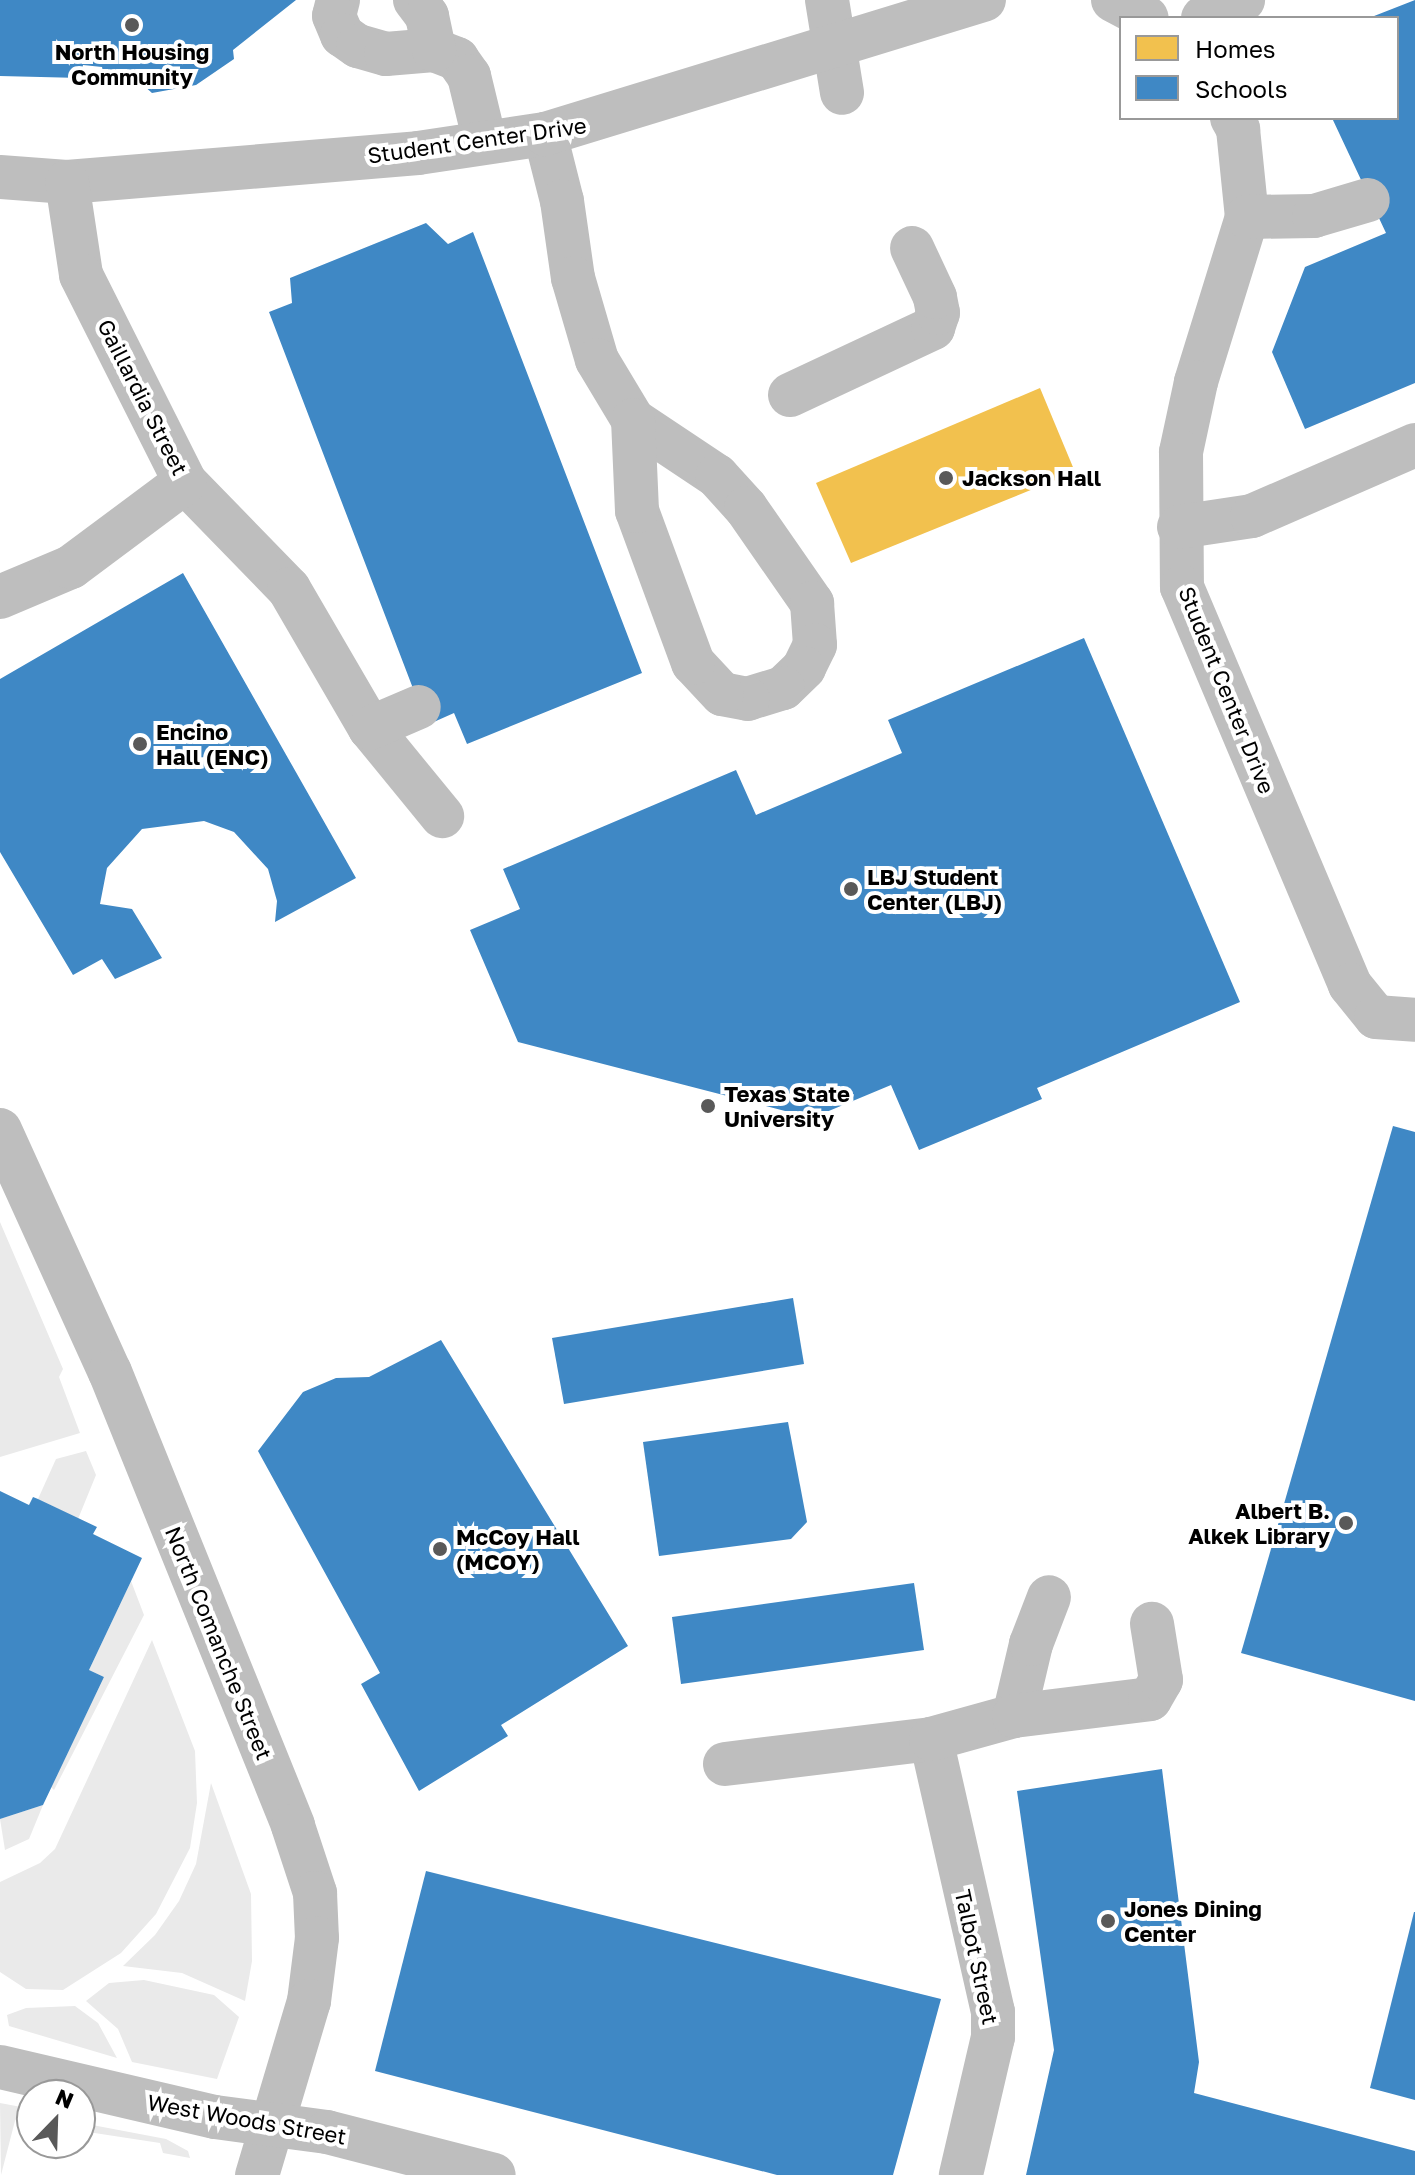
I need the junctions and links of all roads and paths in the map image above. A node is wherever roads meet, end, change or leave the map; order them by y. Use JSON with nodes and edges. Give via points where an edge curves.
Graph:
{"nodes":[{"id":1,"x":338,"y":0,"type":"edge"},
{"id":2,"x":415,"y":0,"type":"edge"},
{"id":3,"x":827,"y":0,"type":"edge"},
{"id":4,"x":984,"y":0,"type":"edge"},
{"id":5,"x":1113,"y":0,"type":"edge"},
{"id":6,"x":1243,"y":0,"type":"edge"},
{"id":7,"x":1143,"y":16,"type":"edge"},
{"id":8,"x":1207,"y":16,"type":"edge"},
{"id":9,"x":835,"y":44,"type":"junction"},
{"id":10,"x":434,"y":50,"type":"junction"},
{"id":11,"x":842,"y":93,"type":"dead end"},
{"id":12,"x":1233,"y":120,"type":"edge"},
{"id":13,"x":545,"y":134,"type":"junction"},
{"id":14,"x":485,"y":142,"type":"junction"},
{"id":15,"x":0,"y":177,"type":"edge"},
{"id":16,"x":67,"y":182,"type":"junction"},
{"id":17,"x":1368,"y":200,"type":"dead end"},
{"id":18,"x":1247,"y":217,"type":"junction"},
{"id":19,"x":912,"y":248,"type":"dead end"},
{"id":20,"x":790,"y":395,"type":"dead end"},
{"id":21,"x":633,"y":420,"type":"junction"},
{"id":22,"x":1415,"y":445,"type":"edge"},
{"id":23,"x":185,"y":482,"type":"junction"},
{"id":24,"x":1179,"y":527,"type":"junction"},
{"id":25,"x":0,"y":597,"type":"edge"},
{"id":26,"x":419,"y":707,"type":"dead end"},
{"id":27,"x":370,"y":728,"type":"junction"},
{"id":28,"x":442,"y":816,"type":"dead end"},
{"id":29,"x":1415,"y":1020,"type":"edge"},
{"id":30,"x":0,"y":1130,"type":"edge"},
{"id":31,"x":1049,"y":1597,"type":"dead end"},
{"id":32,"x":1152,"y":1624,"type":"dead end"},
{"id":33,"x":1014,"y":1716,"type":"junction"},
{"id":34,"x":931,"y":1739,"type":"junction"},
{"id":35,"x":725,"y":1764,"type":"dead end"},
{"id":36,"x":0,"y":2067,"type":"edge"},
{"id":37,"x":271,"y":2123,"type":"junction"},
{"id":38,"x":257,"y":2175,"type":"edge"},
{"id":39,"x":494,"y":2175,"type":"edge"},
{"id":40,"x":961,"y":2175,"type":"edge"}],
"edges":[{"from":1,"to":10,"type":"street","via":[[334,16],[342,35],[358,46],[386,54]]},
{"from":2,"to":10,"type":"street","via":[[427,16]]},
{"from":3,"to":9,"type":"street"},
{"from":4,"to":9,"type":"street","name":"Student Center Drive"},
{"from":5,"to":7,"type":"street"},
{"from":6,"to":8,"type":"street"},
{"from":9,"to":11,"type":"street"},
{"from":9,"to":13,"type":"street","name":"Student Center Drive","via":[[597,123]]},
{"from":10,"to":14,"type":"street","via":[[457,59],[469,76]]},
{"from":12,"to":18,"type":"street","name":"Student Center Drive"},
{"from":13,"to":14,"type":"street","name":"Student Center Drive"},
{"from":13,"to":21,"type":"street","via":[[573,278],[597,360]]},
{"from":14,"to":16,"type":"street","name":"Student Center Drive","via":[[418,153]]},
{"from":15,"to":16,"type":"street","name":"Student Center Drive"},
{"from":16,"to":23,"type":"street","name":"Gaillardia Street","via":[[81,275]]},
{"from":17,"to":18,"type":"street","via":[[1314,216]]},
{"from":18,"to":24,"type":"street","name":"Student Center Drive","via":[[1196,382],[1181,452]]},
{"from":19,"to":20,"type":"street","via":[[935,297],[938,313],[933,328]]},
{"from":21,"to":21,"type":"street","via":[[637,511],[693,663],[722,694],[748,699],[783,688],[804,668],[815,645],[812,603],[746,508],[717,476]]},
{"from":22,"to":24,"type":"street","via":[[1252,516]]},
{"from":23,"to":25,"type":"street","via":[[71,567]]},
{"from":23,"to":27,"type":"street","name":"Gaillardia Street","via":[[289,589]]},
{"from":24,"to":29,"type":"street","name":"Student Center Drive","via":[[1182,587],[1350,985],[1376,1017]]},
{"from":26,"to":27,"type":"street"},
{"from":27,"to":28,"type":"street","name":"Gaillardia Street"},
{"from":30,"to":37,"type":"street","name":"North Comanche Street","via":[[110,1372],[293,1826],[315,1893],[317,1938],[309,2001]]},
{"from":31,"to":33,"type":"street","via":[[1031,1644]]},
{"from":32,"to":33,"type":"street","via":[[1161,1680],[1150,1699]]},
{"from":33,"to":34,"type":"street"},
{"from":34,"to":35,"type":"street"},
{"from":34,"to":40,"type":"street","name":"Talbot Street","via":[[993,2012],[993,2037]]},
{"from":36,"to":37,"type":"street","name":"West Woods Street","via":[[215,2117]]},
{"from":37,"to":38,"type":"street","name":"North Comanche Street"},
{"from":37,"to":39,"type":"street","name":"West Woods Street"}]}
